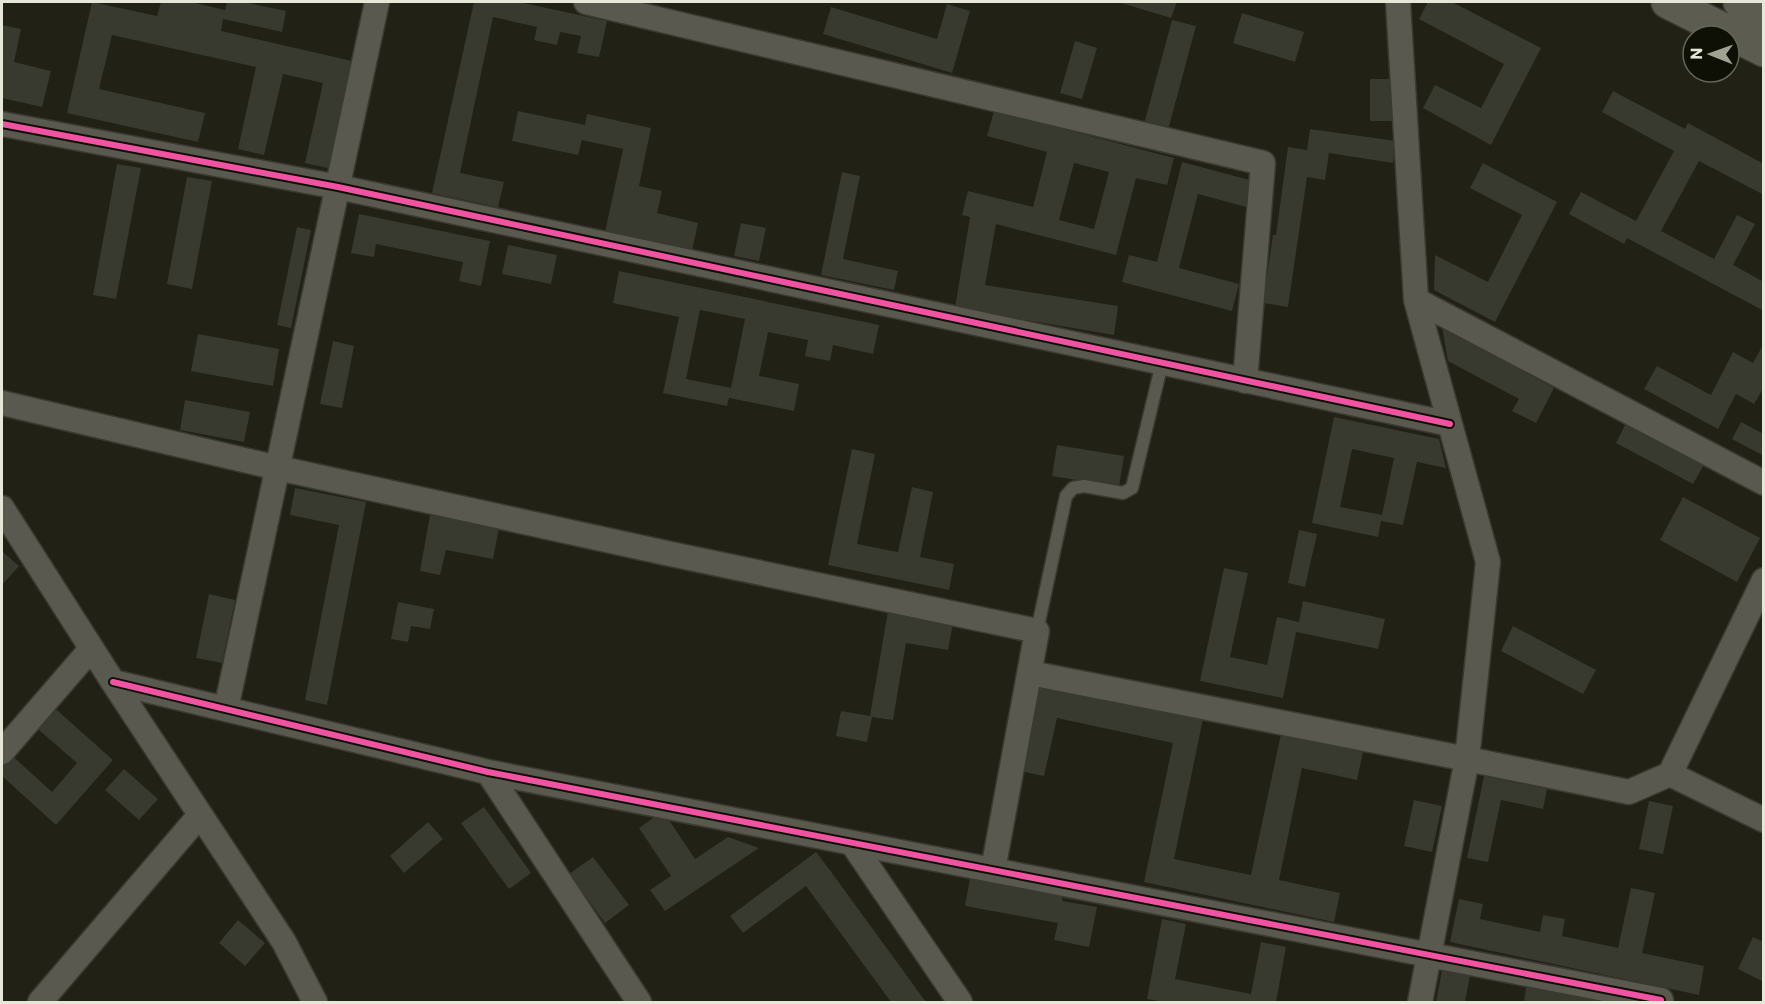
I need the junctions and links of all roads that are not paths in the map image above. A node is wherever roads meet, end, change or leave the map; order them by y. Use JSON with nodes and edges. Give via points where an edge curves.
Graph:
{"nodes":[{"id":1,"x":377,"y":2,"type":"edge"},
{"id":2,"x":586,"y":2,"type":"edge"},
{"id":3,"x":1398,"y":2,"type":"edge"},
{"id":4,"x":1668,"y":2,"type":"edge"},
{"id":5,"x":1740,"y":2,"type":"edge"},
{"id":6,"x":1764,"y":14,"type":"edge"},
{"id":7,"x":1764,"y":50,"type":"edge"},
{"id":8,"x":2,"y":124,"type":"edge"},
{"id":9,"x":338,"y":187,"type":"junction"},
{"id":10,"x":1416,"y":300,"type":"junction"},
{"id":11,"x":1162,"y":363,"type":"junction"},
{"id":12,"x":1245,"y":381,"type":"junction"},
{"id":13,"x":2,"y":403,"type":"edge"},
{"id":14,"x":1450,"y":424,"type":"junction"},
{"id":15,"x":278,"y":468,"type":"junction"},
{"id":16,"x":1764,"y":483,"type":"edge"},
{"id":17,"x":2,"y":508,"type":"edge"},
{"id":18,"x":1764,"y":580,"type":"edge"},
{"id":19,"x":1037,"y":631,"type":"junction"},
{"id":20,"x":91,"y":649,"type":"junction"},
{"id":21,"x":1030,"y":673,"type":"junction"},
{"id":22,"x":113,"y":682,"type":"junction"},
{"id":23,"x":226,"y":709,"type":"junction"},
{"id":24,"x":2,"y":752,"type":"edge"},
{"id":25,"x":1467,"y":759,"type":"junction"},
{"id":26,"x":488,"y":772,"type":"junction"},
{"id":27,"x":1670,"y":774,"type":"junction"},
{"id":28,"x":200,"y":815,"type":"junction"},
{"id":29,"x":1764,"y":820,"type":"edge"},
{"id":30,"x":852,"y":843,"type":"junction"},
{"id":31,"x":993,"y":870,"type":"junction"},
{"id":32,"x":1429,"y":955,"type":"junction"},
{"id":33,"x":1661,"y":1000,"type":"dead end"},
{"id":34,"x":40,"y":1002,"type":"edge"},
{"id":35,"x":315,"y":1002,"type":"edge"},
{"id":36,"x":639,"y":1002,"type":"edge"},
{"id":37,"x":960,"y":1002,"type":"edge"},
{"id":38,"x":1420,"y":1002,"type":"edge"}],
"edges":[{"from":1,"to":9,"type":"street"},
{"from":2,"to":12,"type":"street","via":[[1263,163]]},
{"from":3,"to":10,"type":"street"},
{"from":4,"to":7,"type":"main road"},
{"from":5,"to":6,"type":"main road"},
{"from":8,"to":9,"type":"street"},
{"from":9,"to":11,"type":"street"},
{"from":9,"to":15,"type":"street"},
{"from":10,"to":14,"type":"street"},
{"from":10,"to":16,"type":"street"},
{"from":11,"to":12,"type":"street"},
{"from":11,"to":19,"type":"lane","via":[[1131,488],[1123,493],[1084,486],[1073,488],[1066,496]]},
{"from":12,"to":14,"type":"street"},
{"from":13,"to":15,"type":"street"},
{"from":14,"to":25,"type":"street","via":[[1488,562]]},
{"from":15,"to":19,"type":"street"},
{"from":15,"to":23,"type":"street"},
{"from":17,"to":20,"type":"street"},
{"from":18,"to":27,"type":"street"},
{"from":19,"to":21,"type":"street"},
{"from":20,"to":22,"type":"street"},
{"from":20,"to":24,"type":"street"},
{"from":21,"to":25,"type":"street"},
{"from":21,"to":31,"type":"street"},
{"from":22,"to":23,"type":"street"},
{"from":22,"to":28,"type":"street"},
{"from":23,"to":26,"type":"street"},
{"from":25,"to":27,"type":"street","via":[[1629,792]]},
{"from":25,"to":32,"type":"street"},
{"from":26,"to":30,"type":"street"},
{"from":26,"to":36,"type":"street"},
{"from":27,"to":29,"type":"street"},
{"from":28,"to":34,"type":"street"},
{"from":28,"to":35,"type":"street","via":[[284,942]]},
{"from":30,"to":31,"type":"street"},
{"from":30,"to":37,"type":"street"},
{"from":31,"to":32,"type":"street"},
{"from":32,"to":33,"type":"street"},
{"from":32,"to":38,"type":"street"}]}
